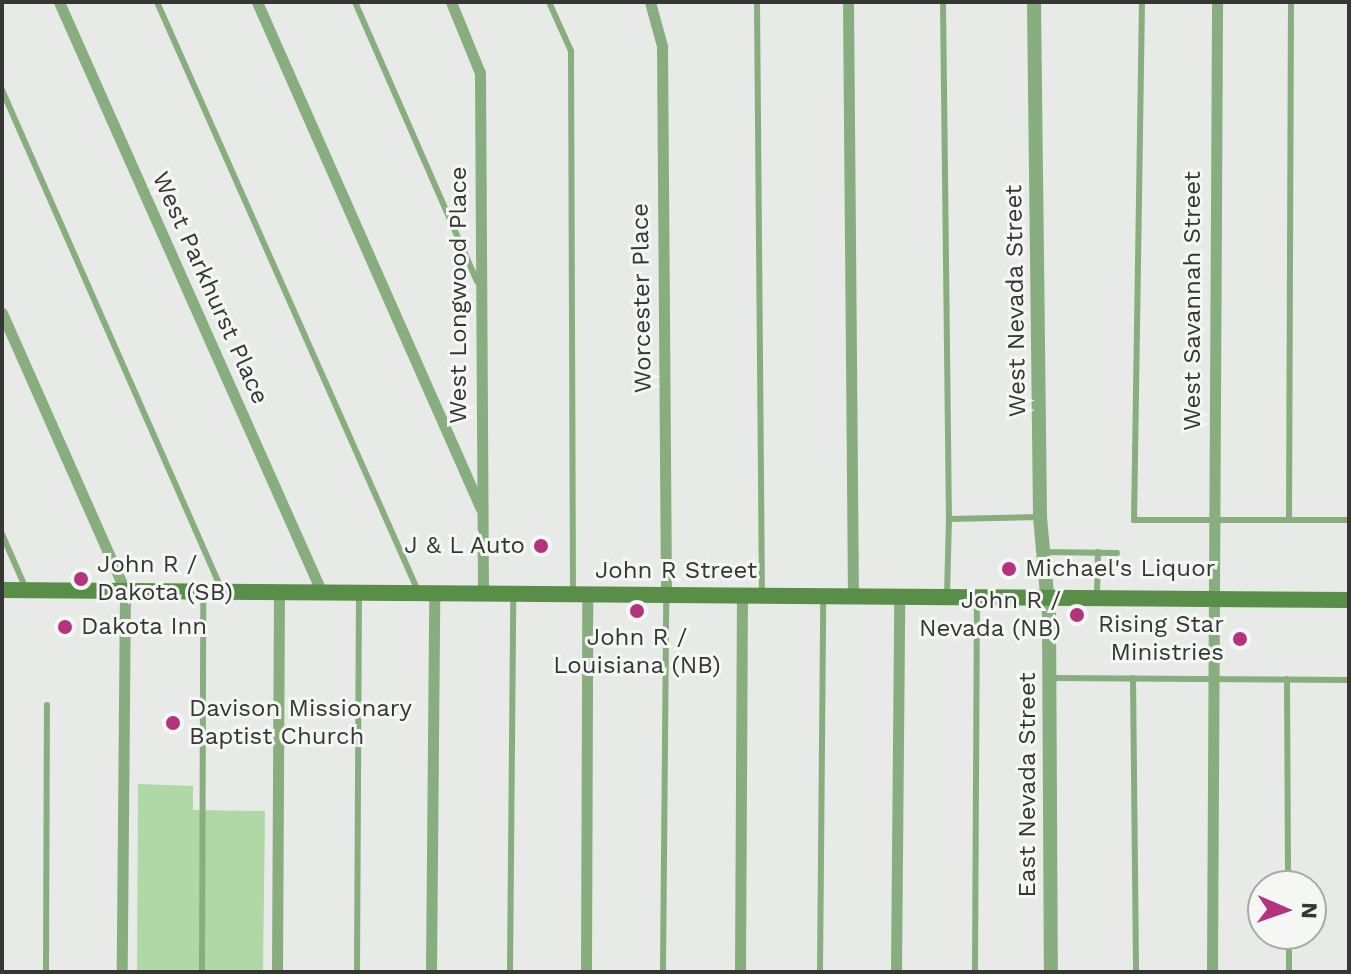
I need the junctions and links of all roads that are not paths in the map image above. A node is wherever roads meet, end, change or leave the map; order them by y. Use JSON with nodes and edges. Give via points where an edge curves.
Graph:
{"nodes":[{"id":1,"x":59,"y":2,"type":"edge"},
{"id":2,"x":157,"y":2,"type":"edge"},
{"id":3,"x":257,"y":2,"type":"edge"},
{"id":4,"x":355,"y":2,"type":"edge"},
{"id":5,"x":451,"y":2,"type":"edge"},
{"id":6,"x":549,"y":2,"type":"edge"},
{"id":7,"x":650,"y":2,"type":"edge"},
{"id":8,"x":757,"y":2,"type":"edge"},
{"id":9,"x":848,"y":2,"type":"edge"},
{"id":10,"x":943,"y":2,"type":"edge"},
{"id":11,"x":1034,"y":2,"type":"edge"},
{"id":12,"x":1142,"y":2,"type":"edge"},
{"id":13,"x":1217,"y":2,"type":"edge"},
{"id":14,"x":1291,"y":2,"type":"edge"},
{"id":15,"x":2,"y":90,"type":"edge"},
{"id":16,"x":481,"y":289,"type":"junction"},
{"id":17,"x":2,"y":313,"type":"edge"},
{"id":18,"x":483,"y":513,"type":"junction"},
{"id":19,"x":1040,"y":517,"type":"junction"},
{"id":20,"x":949,"y":519,"type":"junction"},
{"id":21,"x":1214,"y":520,"type":"junction"},
{"id":22,"x":1289,"y":520,"type":"junction"},
{"id":23,"x":1349,"y":520,"type":"edge"},
{"id":24,"x":2,"y":534,"type":"edge"},
{"id":25,"x":1042,"y":552,"type":"junction"},
{"id":26,"x":1098,"y":552,"type":"junction"},
{"id":27,"x":1117,"y":553,"type":"dead end"},
{"id":28,"x":2,"y":590,"type":"edge"},
{"id":29,"x":27,"y":590,"type":"junction"},
{"id":30,"x":125,"y":591,"type":"junction"},
{"id":31,"x":203,"y":592,"type":"junction"},
{"id":32,"x":222,"y":592,"type":"junction"},
{"id":33,"x":279,"y":592,"type":"junction"},
{"id":34,"x":322,"y":593,"type":"junction"},
{"id":35,"x":359,"y":593,"type":"junction"},
{"id":36,"x":427,"y":593,"type":"junction"},
{"id":37,"x":483,"y":594,"type":"junction"},
{"id":38,"x":513,"y":594,"type":"junction"},
{"id":39,"x":580,"y":595,"type":"junction"},
{"id":40,"x":666,"y":595,"type":"junction"},
{"id":41,"x":742,"y":596,"type":"junction"},
{"id":42,"x":762,"y":596,"type":"junction"},
{"id":43,"x":823,"y":596,"type":"junction"},
{"id":44,"x":853,"y":597,"type":"junction"},
{"id":45,"x":899,"y":597,"type":"junction"},
{"id":46,"x":947,"y":597,"type":"junction"},
{"id":47,"x":977,"y":597,"type":"junction"},
{"id":48,"x":1048,"y":598,"type":"junction"},
{"id":49,"x":1097,"y":598,"type":"junction"},
{"id":50,"x":1210,"y":599,"type":"junction"},
{"id":51,"x":1349,"y":600,"type":"edge"},
{"id":52,"x":1050,"y":678,"type":"junction"},
{"id":53,"x":1133,"y":678,"type":"junction"},
{"id":54,"x":1210,"y":679,"type":"junction"},
{"id":55,"x":1287,"y":679,"type":"junction"},
{"id":56,"x":1349,"y":680,"type":"edge"},
{"id":57,"x":47,"y":705,"type":"dead end"},
{"id":58,"x":1288,"y":870,"type":"edge"},
{"id":59,"x":1289,"y":950,"type":"edge"},
{"id":60,"x":46,"y":972,"type":"edge"},
{"id":61,"x":122,"y":972,"type":"edge"},
{"id":62,"x":202,"y":972,"type":"edge"},
{"id":63,"x":277,"y":972,"type":"edge"},
{"id":64,"x":357,"y":972,"type":"edge"},
{"id":65,"x":431,"y":972,"type":"edge"},
{"id":66,"x":510,"y":972,"type":"edge"},
{"id":67,"x":586,"y":972,"type":"edge"},
{"id":68,"x":663,"y":972,"type":"edge"},
{"id":69,"x":740,"y":972,"type":"edge"},
{"id":70,"x":820,"y":972,"type":"edge"},
{"id":71,"x":896,"y":972,"type":"edge"},
{"id":72,"x":975,"y":972,"type":"edge"},
{"id":73,"x":1051,"y":972,"type":"edge"},
{"id":74,"x":1136,"y":972,"type":"edge"},
{"id":75,"x":1212,"y":972,"type":"edge"},
{"id":76,"x":1289,"y":972,"type":"edge"}],
"edges":[{"from":1,"to":34,"type":"street","name":"West Parkhurst Place"},
{"from":2,"to":36,"type":"lane"},
{"from":3,"to":18,"type":"street"},
{"from":4,"to":16,"type":"lane"},
{"from":5,"to":16,"type":"street","name":"West Longwood Place","via":[[480,73]]},
{"from":6,"to":39,"type":"lane","via":[[571,51]]},
{"from":7,"to":40,"type":"street","name":"Worcester Place","via":[[662,46]]},
{"from":8,"to":42,"type":"lane"},
{"from":9,"to":44,"type":"street"},
{"from":10,"to":20,"type":"lane"},
{"from":11,"to":19,"type":"street","name":"West Nevada Street"},
{"from":12,"to":21,"type":"lane","via":[[1134,520]]},
{"from":13,"to":21,"type":"street","name":"West Savannah Street"},
{"from":14,"to":22,"type":"lane"},
{"from":15,"to":32,"type":"lane"},
{"from":16,"to":18,"type":"street","name":"West Longwood Place"},
{"from":17,"to":30,"type":"street"},
{"from":18,"to":37,"type":"street","name":"West Longwood Place"},
{"from":19,"to":20,"type":"lane"},
{"from":19,"to":25,"type":"street","name":"West Nevada Street"},
{"from":20,"to":46,"type":"lane"},
{"from":21,"to":22,"type":"lane"},
{"from":21,"to":50,"type":"street","name":"West Savannah Street"},
{"from":22,"to":23,"type":"lane"},
{"from":24,"to":29,"type":"lane"},
{"from":25,"to":26,"type":"lane"},
{"from":25,"to":48,"type":"street","name":"West Nevada Street"},
{"from":26,"to":27,"type":"lane"},
{"from":26,"to":49,"type":"lane"},
{"from":28,"to":29,"type":"main road","name":"John R Street"},
{"from":29,"to":30,"type":"main road","name":"John R Street"},
{"from":30,"to":31,"type":"main road","name":"John R Street"},
{"from":30,"to":61,"type":"street"},
{"from":31,"to":32,"type":"main road","name":"John R Street"},
{"from":31,"to":62,"type":"lane"},
{"from":32,"to":33,"type":"main road","name":"John R Street"},
{"from":33,"to":34,"type":"main road","name":"John R Street"},
{"from":33,"to":63,"type":"street"},
{"from":34,"to":35,"type":"main road","name":"John R Street"},
{"from":35,"to":36,"type":"main road","name":"John R Street"},
{"from":35,"to":64,"type":"lane"},
{"from":36,"to":37,"type":"main road","name":"John R Street"},
{"from":36,"to":65,"type":"street"},
{"from":37,"to":38,"type":"main road","name":"John R Street"},
{"from":38,"to":39,"type":"main road","name":"John R Street"},
{"from":38,"to":66,"type":"lane"},
{"from":39,"to":40,"type":"main road","name":"John R Street"},
{"from":39,"to":67,"type":"street"},
{"from":40,"to":41,"type":"main road","name":"John R Street"},
{"from":40,"to":68,"type":"lane"},
{"from":41,"to":42,"type":"main road","name":"John R Street"},
{"from":41,"to":69,"type":"street"},
{"from":42,"to":43,"type":"main road","name":"John R Street"},
{"from":43,"to":44,"type":"main road","name":"John R Street"},
{"from":43,"to":70,"type":"lane"},
{"from":44,"to":45,"type":"main road","name":"John R Street"},
{"from":45,"to":46,"type":"main road","name":"John R Street"},
{"from":45,"to":71,"type":"street"},
{"from":46,"to":47,"type":"main road","name":"John R Street"},
{"from":47,"to":48,"type":"main road","name":"John R Street"},
{"from":47,"to":72,"type":"lane"},
{"from":48,"to":49,"type":"main road","name":"John R Street"},
{"from":48,"to":52,"type":"street","name":"East Nevada Street"},
{"from":49,"to":50,"type":"main road","name":"John R Street"},
{"from":50,"to":51,"type":"main road","name":"John R Street"},
{"from":50,"to":54,"type":"street","name":"West Savannah Street"},
{"from":52,"to":53,"type":"lane"},
{"from":52,"to":73,"type":"street","name":"East Nevada Street"},
{"from":53,"to":54,"type":"lane"},
{"from":53,"to":74,"type":"lane"},
{"from":54,"to":55,"type":"lane"},
{"from":54,"to":75,"type":"street","name":"West Savannah Street"},
{"from":55,"to":56,"type":"lane"},
{"from":55,"to":58,"type":"lane"},
{"from":57,"to":60,"type":"lane"},
{"from":59,"to":76,"type":"lane"}]}
